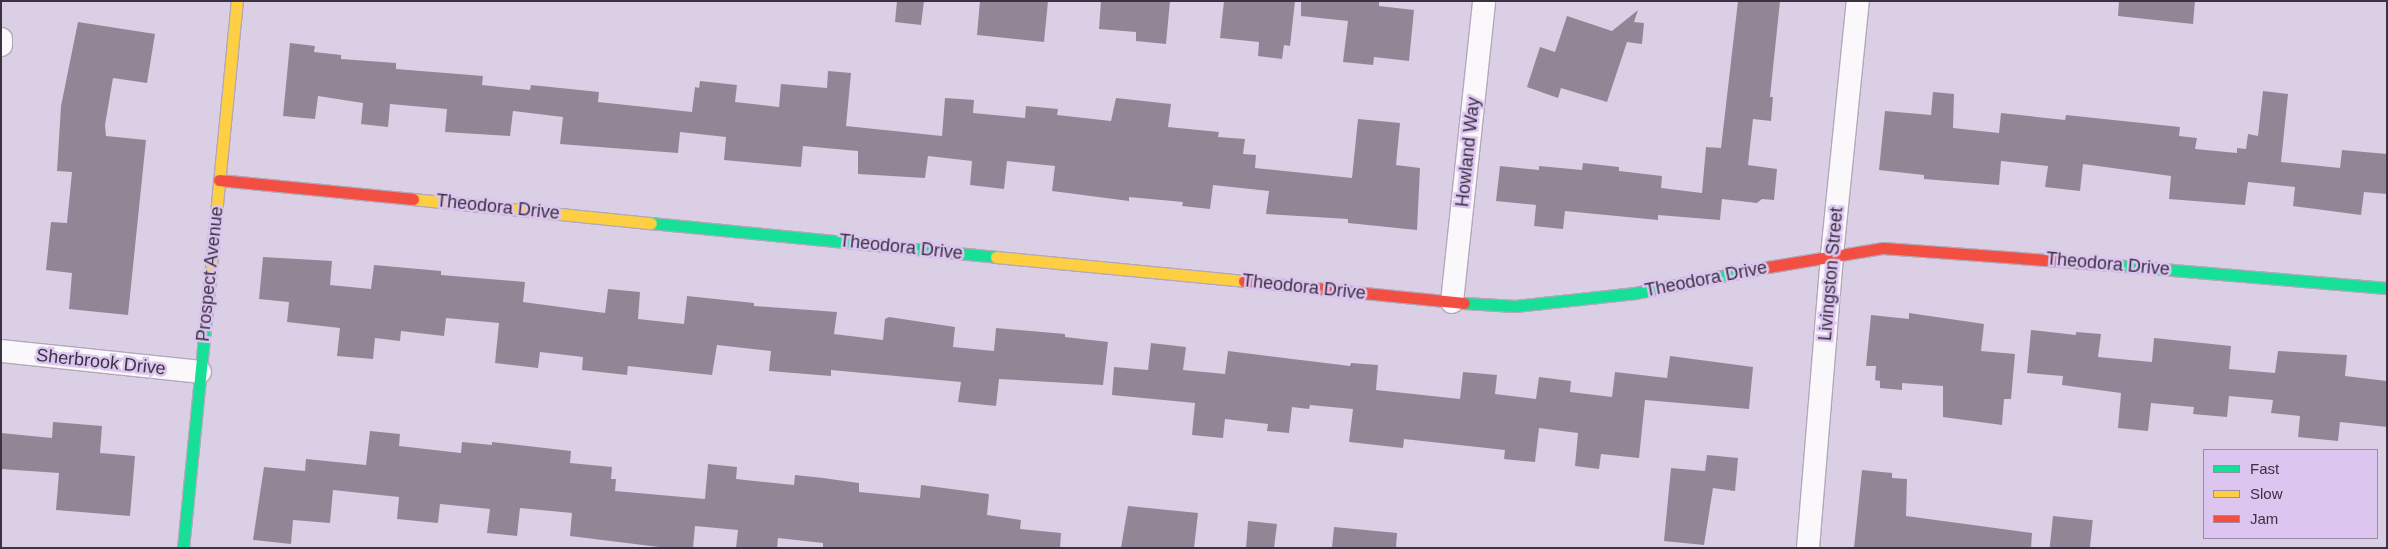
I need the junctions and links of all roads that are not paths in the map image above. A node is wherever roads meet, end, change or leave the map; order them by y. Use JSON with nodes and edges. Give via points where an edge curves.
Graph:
{"nodes":[{"id":1,"x":237,"y":1,"type":"edge"},
{"id":2,"x":1484,"y":1,"type":"edge"},
{"id":3,"x":1858,"y":1,"type":"edge"},
{"id":4,"x":1,"y":39,"type":"edge"},
{"id":5,"x":1,"y":45,"type":"edge"},
{"id":6,"x":219,"y":180,"type":"junction"},
{"id":7,"x":1832,"y":255,"type":"junction"},
{"id":8,"x":2387,"y":288,"type":"edge"},
{"id":9,"x":1452,"y":302,"type":"junction"},
{"id":10,"x":1,"y":351,"type":"edge"},
{"id":11,"x":200,"y":372,"type":"junction"},
{"id":12,"x":184,"y":548,"type":"edge"},
{"id":13,"x":1808,"y":548,"type":"edge"}],
"edges":[{"from":1,"to":6,"type":"street","name":"Prospect Avenue"},
{"from":2,"to":9,"type":"street","name":"Howland Way"},
{"from":3,"to":7,"type":"street","name":"Livingston Street"},
{"from":4,"to":5,"type":"street"},
{"from":6,"to":9,"type":"street","name":"Theodora Drive"},
{"from":6,"to":11,"type":"street","name":"Prospect Avenue"},
{"from":7,"to":8,"type":"street","name":"Theodora Drive","via":[[1883,248],[1951,251]]},
{"from":7,"to":9,"type":"street","name":"Theodora Drive","via":[[1636,293],[1515,306]]},
{"from":7,"to":13,"type":"street","name":"Livingston Street"},
{"from":10,"to":11,"type":"street","name":"Sherbrook Drive"},
{"from":11,"to":12,"type":"street","name":"Prospect Avenue"}]}
